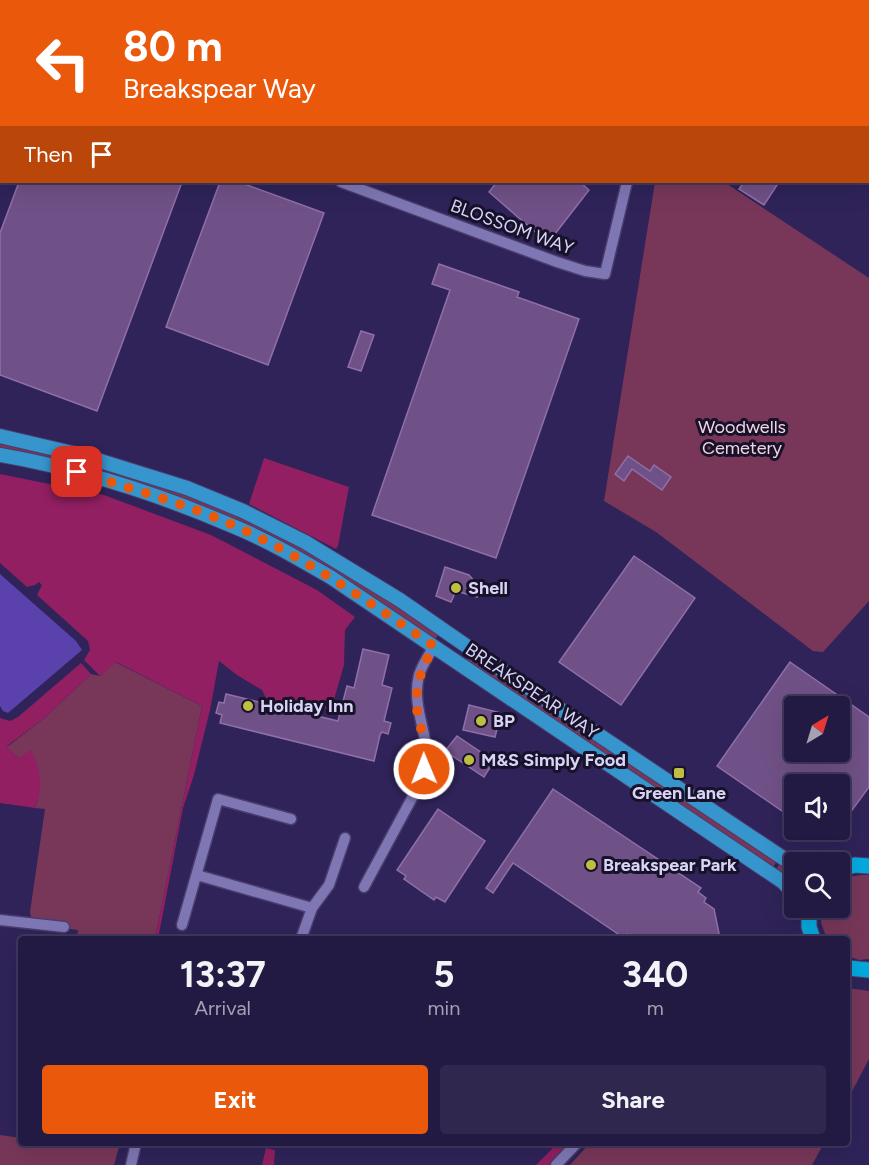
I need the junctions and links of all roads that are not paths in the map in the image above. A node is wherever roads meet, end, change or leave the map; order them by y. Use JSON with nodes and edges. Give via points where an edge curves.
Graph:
{"nodes":[{"id":1,"x":344,"y":183,"type":"edge"},
{"id":2,"x":627,"y":183,"type":"edge"},
{"id":3,"x":0,"y":436,"type":"edge"},
{"id":4,"x":0,"y":455,"type":"edge"},
{"id":5,"x":434,"y":646,"type":"junction"},
{"id":6,"x":291,"y":819,"type":"dead end"},
{"id":7,"x":345,"y":838,"type":"dead end"},
{"id":8,"x":784,"y":859,"type":"edge"},
{"id":9,"x":850,"y":866,"type":"edge"},
{"id":10,"x":869,"y":866,"type":"edge"},
{"id":11,"x":197,"y":875,"type":"junction"},
{"id":12,"x":784,"y":883,"type":"edge"},
{"id":13,"x":364,"y":887,"type":"dead end"},
{"id":14,"x":312,"y":908,"type":"junction"},
{"id":15,"x":805,"y":918,"type":"edge"},
{"id":16,"x":810,"y":918,"type":"edge"},
{"id":17,"x":0,"y":920,"type":"edge"},
{"id":18,"x":182,"y":925,"type":"dead end"},
{"id":19,"x":64,"y":927,"type":"dead end"},
{"id":20,"x":303,"y":936,"type":"edge"},
{"id":21,"x":811,"y":936,"type":"edge"},
{"id":22,"x":135,"y":1146,"type":"edge"},
{"id":23,"x":574,"y":1146,"type":"edge"},
{"id":24,"x":130,"y":1165,"type":"edge"},
{"id":25,"x":556,"y":1165,"type":"edge"}],
"edges":[{"from":1,"to":2,"type":"street","name":"BLOSSOM WAY","via":[[585,272],[605,274]]},
{"from":3,"to":8,"type":"main road","name":"BREAKSPEAR WAY","via":[[81,455],[187,489],[305,542],[400,600]]},
{"from":4,"to":5,"type":"main road","name":"BREAKSPEAR WAY","via":[[77,472],[237,527],[332,578]]},
{"from":5,"to":12,"type":"main road","name":"BREAKSPEAR WAY"},
{"from":5,"to":13,"type":"street","via":[[418,684],[417,710],[427,755],[424,769]]},
{"from":6,"to":11,"type":"street","via":[[218,798]]},
{"from":7,"to":14,"type":"street","via":[[329,885]]},
{"from":9,"to":10,"type":"highway"},
{"from":11,"to":14,"type":"street"},
{"from":11,"to":18,"type":"street"},
{"from":14,"to":20,"type":"street"},
{"from":15,"to":21,"type":"main road"},
{"from":16,"to":21,"type":"highway"},
{"from":17,"to":19,"type":"street"},
{"from":22,"to":24,"type":"street"},
{"from":23,"to":25,"type":"street"}]}
